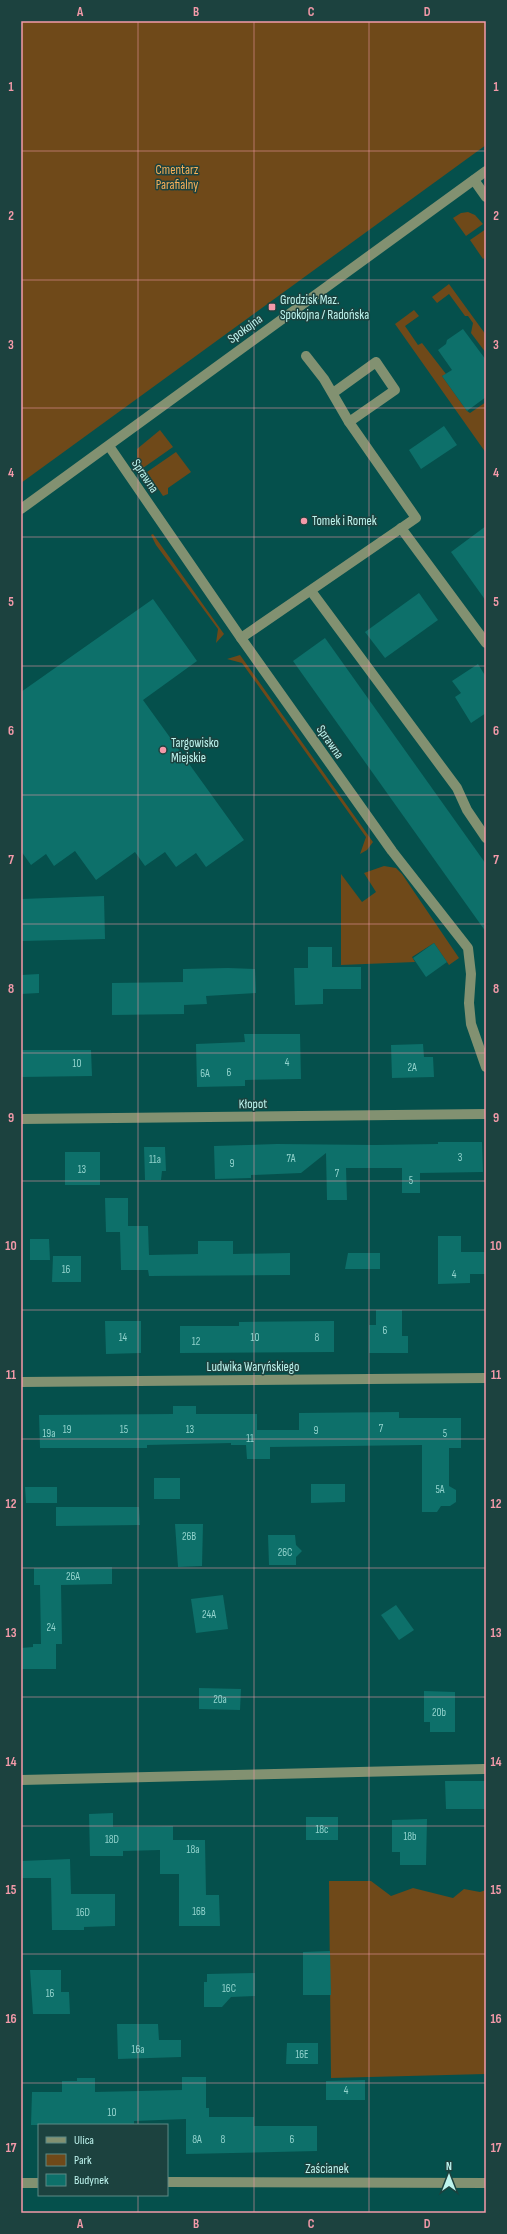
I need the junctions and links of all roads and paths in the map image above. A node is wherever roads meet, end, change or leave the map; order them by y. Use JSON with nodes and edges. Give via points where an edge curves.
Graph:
{"nodes":[{"id":1,"x":486,"y":171,"type":"edge"},
{"id":2,"x":474,"y":180,"type":"junction"},
{"id":3,"x":486,"y":197,"type":"edge"},
{"id":4,"x":306,"y":356,"type":"dead end"},
{"id":5,"x":333,"y":393,"type":"junction"},
{"id":6,"x":350,"y":422,"type":"junction"},
{"id":7,"x":109,"y":446,"type":"junction"},
{"id":8,"x":21,"y":508,"type":"edge"},
{"id":9,"x":401,"y":528,"type":"junction"},
{"id":10,"x":310,"y":591,"type":"junction"},
{"id":11,"x":241,"y":638,"type":"junction"},
{"id":12,"x":486,"y":643,"type":"edge"},
{"id":13,"x":486,"y":838,"type":"edge"},
{"id":14,"x":486,"y":1067,"type":"edge"},
{"id":15,"x":486,"y":1114,"type":"edge"},
{"id":16,"x":21,"y":1120,"type":"edge"},
{"id":17,"x":486,"y":1378,"type":"edge"},
{"id":18,"x":21,"y":1382,"type":"edge"},
{"id":19,"x":484,"y":1769,"type":"dead end"},
{"id":20,"x":21,"y":1780,"type":"edge"},
{"id":21,"x":168,"y":2182,"type":"edge"},
{"id":22,"x":21,"y":2183,"type":"edge"},
{"id":23,"x":38,"y":2183,"type":"edge"},
{"id":24,"x":486,"y":2183,"type":"edge"}],
"edges":[{"from":1,"to":2,"type":"street","name":"Spokojna"},
{"from":2,"to":3,"type":"street"},
{"from":2,"to":7,"type":"street","name":"Spokojna"},
{"from":4,"to":5,"type":"street"},
{"from":5,"to":6,"type":"street"},
{"from":5,"to":6,"type":"street","via":[[376,362],[395,390]]},
{"from":6,"to":9,"type":"street","via":[[416,518]]},
{"from":7,"to":8,"type":"street","name":"Spokojna"},
{"from":7,"to":11,"type":"street","name":"Sprawna"},
{"from":9,"to":10,"type":"street"},
{"from":9,"to":12,"type":"street"},
{"from":10,"to":11,"type":"street"},
{"from":10,"to":13,"type":"street","via":[[457,788],[467,810]]},
{"from":11,"to":14,"type":"street","name":"Sprawna","via":[[392,851],[468,948],[471,1024]]},
{"from":15,"to":16,"type":"street","name":"Kłopot"},
{"from":17,"to":18,"type":"street","name":"Ludwika Waryńskiego"},
{"from":19,"to":20,"type":"street"},
{"from":21,"to":24,"type":"street","name":"Zaścianek"},
{"from":22,"to":23,"type":"street"}]}
